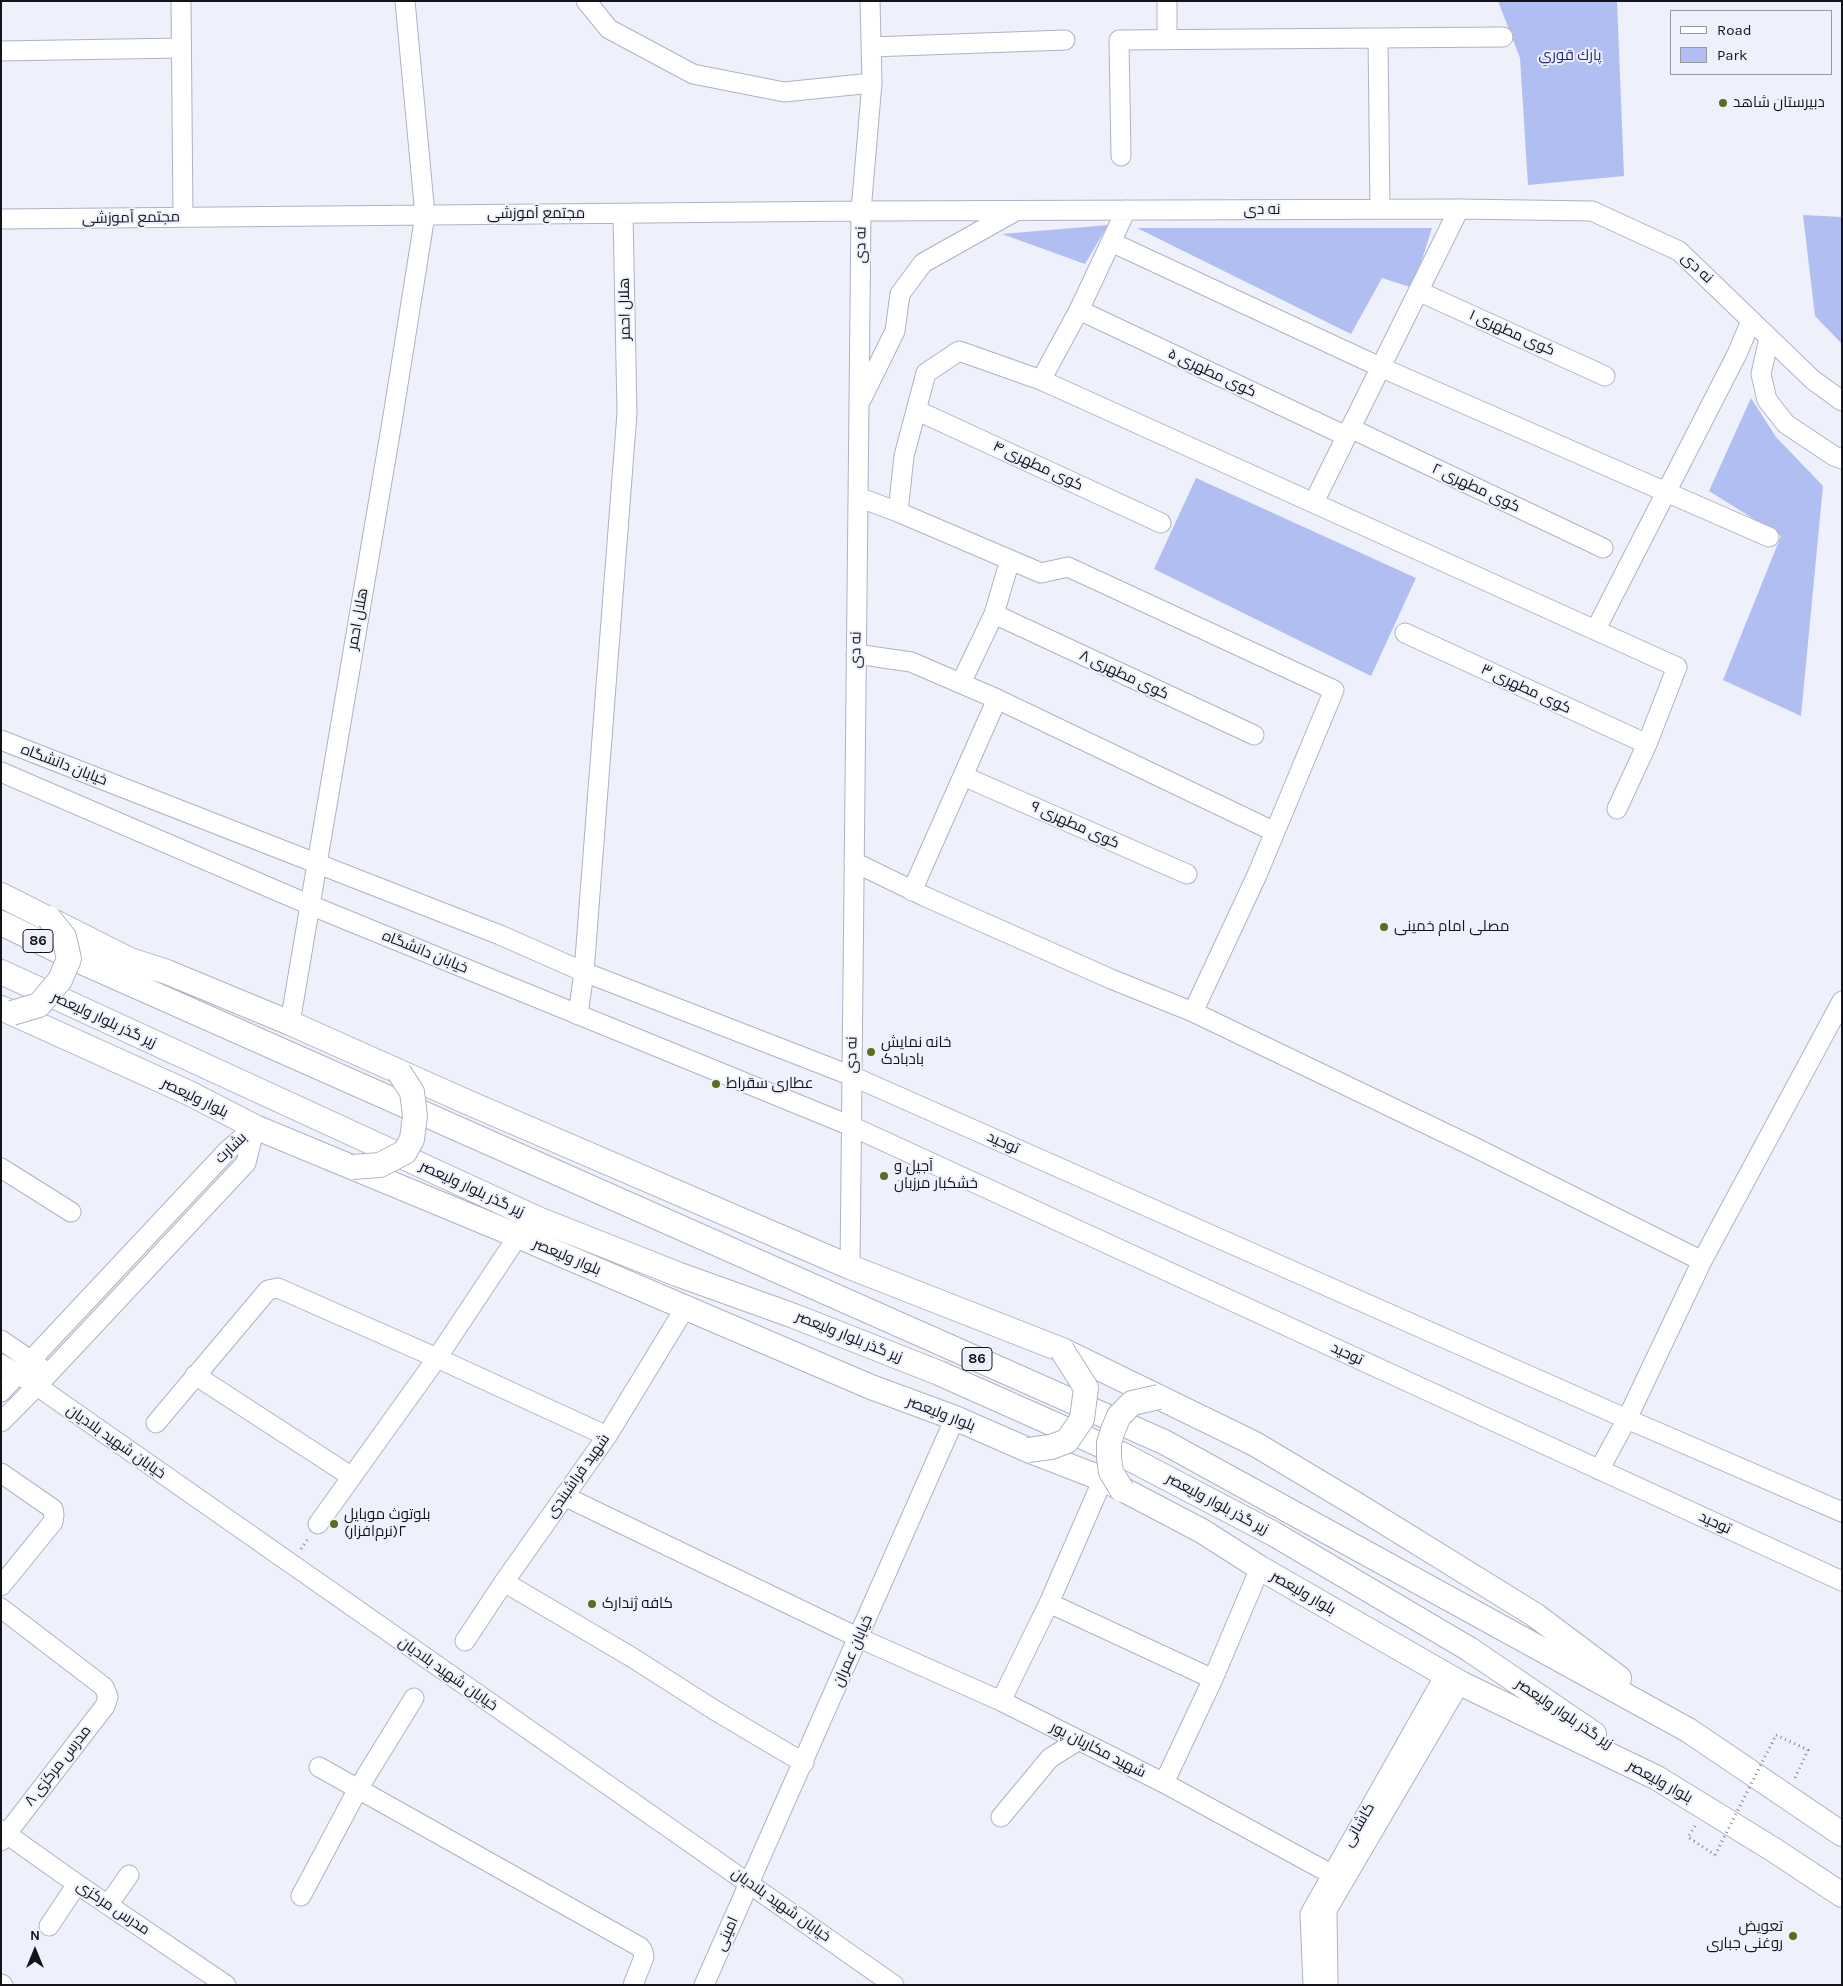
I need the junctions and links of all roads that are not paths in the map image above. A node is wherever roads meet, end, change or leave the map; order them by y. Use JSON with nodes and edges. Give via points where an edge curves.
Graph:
{"nodes":[{"id":1,"x":181,"y":1,"type":"edge"},
{"id":2,"x":405,"y":1,"type":"edge"},
{"id":3,"x":586,"y":1,"type":"edge"},
{"id":4,"x":870,"y":1,"type":"edge"},
{"id":5,"x":1167,"y":1,"type":"edge"},
{"id":6,"x":1503,"y":36,"type":"dead end"},
{"id":7,"x":1378,"y":38,"type":"junction"},
{"id":8,"x":1066,"y":40,"type":"dead end"},
{"id":9,"x":1167,"y":40,"type":"junction"},
{"id":10,"x":871,"y":47,"type":"junction"},
{"id":11,"x":181,"y":48,"type":"junction"},
{"id":12,"x":1,"y":51,"type":"edge"},
{"id":13,"x":872,"y":83,"type":"junction"},
{"id":14,"x":1120,"y":156,"type":"dead end"},
{"id":15,"x":1380,"y":209,"type":"junction"},
{"id":16,"x":1459,"y":209,"type":"junction"},
{"id":17,"x":1126,"y":210,"type":"junction"},
{"id":18,"x":861,"y":211,"type":"junction"},
{"id":19,"x":1016,"y":211,"type":"junction"},
{"id":20,"x":623,"y":214,"type":"junction"},
{"id":21,"x":425,"y":215,"type":"junction"},
{"id":22,"x":183,"y":217,"type":"junction"},
{"id":23,"x":1,"y":219,"type":"edge"},
{"id":24,"x":1111,"y":242,"type":"junction"},
{"id":25,"x":1418,"y":291,"type":"junction"},
{"id":26,"x":1079,"y":310,"type":"junction"},
{"id":27,"x":1751,"y":321,"type":"junction"},
{"id":28,"x":1769,"y":338,"type":"junction"},
{"id":29,"x":1380,"y":368,"type":"junction"},
{"id":30,"x":1605,"y":376,"type":"dead end"},
{"id":31,"x":1041,"y":380,"type":"junction"},
{"id":32,"x":1842,"y":401,"type":"edge"},
{"id":33,"x":859,"y":404,"type":"junction"},
{"id":34,"x":916,"y":410,"type":"junction"},
{"id":35,"x":1348,"y":432,"type":"junction"},
{"id":36,"x":1842,"y":459,"type":"edge"},
{"id":37,"x":1666,"y":491,"type":"junction"},
{"id":38,"x":858,"y":497,"type":"junction"},
{"id":39,"x":1314,"y":502,"type":"junction"},
{"id":40,"x":898,"y":512,"type":"junction"},
{"id":41,"x":1161,"y":523,"type":"dead end"},
{"id":42,"x":1769,"y":537,"type":"dead end"},
{"id":43,"x":1603,"y":548,"type":"dead end"},
{"id":44,"x":1010,"y":560,"type":"junction"},
{"id":45,"x":994,"y":614,"type":"junction"},
{"id":46,"x":1596,"y":629,"type":"junction"},
{"id":47,"x":1406,"y":633,"type":"dead end"},
{"id":48,"x":856,"y":654,"type":"junction"},
{"id":49,"x":961,"y":683,"type":"junction"},
{"id":50,"x":997,"y":699,"type":"junction"},
{"id":51,"x":1254,"y":735,"type":"dead end"},
{"id":52,"x":1,"y":740,"type":"edge"},
{"id":53,"x":1647,"y":744,"type":"junction"},
{"id":54,"x":1,"y":772,"type":"edge"},
{"id":55,"x":963,"y":776,"type":"junction"},
{"id":56,"x":1616,"y":809,"type":"dead end"},
{"id":57,"x":1274,"y":832,"type":"junction"},
{"id":58,"x":854,"y":862,"type":"junction"},
{"id":59,"x":317,"y":864,"type":"junction"},
{"id":60,"x":1187,"y":874,"type":"dead end"},
{"id":61,"x":912,"y":891,"type":"junction"},
{"id":62,"x":1,"y":895,"type":"edge"},
{"id":63,"x":310,"y":905,"type":"junction"},
{"id":64,"x":49,"y":918,"type":"junction"},
{"id":65,"x":1,"y":923,"type":"edge"},
{"id":66,"x":1,"y":972,"type":"edge"},
{"id":67,"x":584,"y":972,"type":"junction"},
{"id":68,"x":1842,"y":1001,"type":"edge"},
{"id":69,"x":7,"y":1010,"type":"edge"},
{"id":70,"x":1193,"y":1012,"type":"junction"},
{"id":71,"x":578,"y":1015,"type":"junction"},
{"id":72,"x":290,"y":1023,"type":"junction"},
{"id":73,"x":399,"y":1072,"type":"junction"},
{"id":74,"x":852,"y":1076,"type":"junction"},
{"id":75,"x":254,"y":1126,"type":"junction"},
{"id":76,"x":851,"y":1126,"type":"junction"},
{"id":77,"x":352,"y":1167,"type":"junction"},
{"id":78,"x":1,"y":1168,"type":"edge"},
{"id":79,"x":71,"y":1212,"type":"dead end"},
{"id":80,"x":518,"y":1236,"type":"junction"},
{"id":81,"x":1702,"y":1261,"type":"junction"},
{"id":82,"x":850,"y":1267,"type":"junction"},
{"id":83,"x":684,"y":1308,"type":"junction"},
{"id":84,"x":1,"y":1340,"type":"edge"},
{"id":85,"x":1062,"y":1350,"type":"junction"},
{"id":86,"x":437,"y":1358,"type":"junction"},
{"id":87,"x":31,"y":1360,"type":"junction"},
{"id":88,"x":9,"y":1369,"type":"edge"},
{"id":89,"x":195,"y":1375,"type":"junction"},
{"id":90,"x":42,"y":1380,"type":"junction"},
{"id":91,"x":1,"y":1392,"type":"edge"},
{"id":92,"x":1159,"y":1397,"type":"junction"},
{"id":93,"x":955,"y":1418,"type":"junction"},
{"id":94,"x":1627,"y":1419,"type":"junction"},
{"id":95,"x":1,"y":1422,"type":"edge"},
{"id":96,"x":156,"y":1423,"type":"dead end"},
{"id":97,"x":607,"y":1436,"type":"junction"},
{"id":98,"x":1028,"y":1450,"type":"junction"},
{"id":99,"x":1599,"y":1470,"type":"junction"},
{"id":100,"x":1,"y":1473,"type":"edge"},
{"id":101,"x":352,"y":1477,"type":"junction"},
{"id":102,"x":1112,"y":1485,"type":"junction"},
{"id":103,"x":564,"y":1496,"type":"junction"},
{"id":104,"x":1842,"y":1512,"type":"edge"},
{"id":105,"x":318,"y":1524,"type":"road end"},
{"id":106,"x":1260,"y":1568,"type":"junction"},
{"id":107,"x":1842,"y":1581,"type":"edge"},
{"id":108,"x":504,"y":1582,"type":"junction"},
{"id":109,"x":1,"y":1586,"type":"edge"},
{"id":110,"x":1048,"y":1602,"type":"junction"},
{"id":111,"x":1,"y":1608,"type":"edge"},
{"id":112,"x":859,"y":1638,"type":"junction"},
{"id":113,"x":465,"y":1641,"type":"dead end"},
{"id":114,"x":1213,"y":1679,"type":"junction"},
{"id":115,"x":1453,"y":1679,"type":"junction"},
{"id":116,"x":414,"y":1698,"type":"dead end"},
{"id":117,"x":1001,"y":1701,"type":"junction"},
{"id":118,"x":1688,"y":1730,"type":"junction"},
{"id":119,"x":1079,"y":1740,"type":"junction"},
{"id":120,"x":804,"y":1763,"type":"junction"},
{"id":121,"x":319,"y":1767,"type":"dead end"},
{"id":122,"x":1657,"y":1778,"type":"junction"},
{"id":123,"x":1164,"y":1783,"type":"junction"},
{"id":124,"x":358,"y":1789,"type":"junction"},
{"id":125,"x":1001,"y":1817,"type":"dead end"},
{"id":126,"x":1842,"y":1834,"type":"edge"},
{"id":127,"x":3,"y":1835,"type":"edge"},
{"id":128,"x":129,"y":1874,"type":"dead end"},
{"id":129,"x":1331,"y":1874,"type":"junction"},
{"id":130,"x":750,"y":1883,"type":"junction"},
{"id":131,"x":77,"y":1884,"type":"junction"},
{"id":132,"x":1842,"y":1895,"type":"edge"},
{"id":133,"x":301,"y":1896,"type":"dead end"},
{"id":134,"x":108,"y":1906,"type":"junction"},
{"id":135,"x":49,"y":1926,"type":"dead end"},
{"id":136,"x":226,"y":1985,"type":"edge"},
{"id":137,"x":633,"y":1985,"type":"edge"},
{"id":138,"x":704,"y":1985,"type":"edge"},
{"id":139,"x":894,"y":1985,"type":"edge"},
{"id":140,"x":1313,"y":1985,"type":"edge"},
{"id":141,"x":1328,"y":1985,"type":"edge"}],
"edges":[{"from":1,"to":11,"type":"street"},
{"from":2,"to":21,"type":"street","name":"هلال احمر"},
{"from":3,"to":13,"type":"street","via":[[609,29],[693,74],[784,92]]},
{"from":4,"to":10,"type":"street"},
{"from":5,"to":9,"type":"street"},
{"from":6,"to":7,"type":"street"},
{"from":7,"to":9,"type":"street"},
{"from":7,"to":15,"type":"street"},
{"from":8,"to":10,"type":"street"},
{"from":9,"to":14,"type":"street","via":[[1119,40]]},
{"from":10,"to":13,"type":"street"},
{"from":11,"to":12,"type":"street"},
{"from":11,"to":22,"type":"street"},
{"from":13,"to":18,"type":"street"},
{"from":15,"to":16,"type":"street","name":"نه دی"},
{"from":15,"to":17,"type":"street","name":"نه دی"},
{"from":16,"to":25,"type":"street"},
{"from":16,"to":27,"type":"street","name":"نه دی","via":[[1592,211],[1679,251]]},
{"from":17,"to":19,"type":"street","name":"نه دی"},
{"from":17,"to":24,"type":"street"},
{"from":18,"to":19,"type":"street","name":"نه دی"},
{"from":18,"to":20,"type":"street","name":"مجتمع آموزشی"},
{"from":18,"to":33,"type":"street","name":"نه دی"},
{"from":19,"to":33,"type":"street","via":[[923,263],[900,294],[895,331]]},
{"from":20,"to":21,"type":"street","name":"مجتمع آموزشی"},
{"from":20,"to":67,"type":"street","name":"هلال احمر","via":[[627,413]]},
{"from":21,"to":22,"type":"street","name":"مجتمع آموزشی"},
{"from":21,"to":59,"type":"street","name":"هلال احمر"},
{"from":22,"to":23,"type":"street","name":"مجتمع آموزشی"},
{"from":24,"to":26,"type":"street"},
{"from":24,"to":29,"type":"street"},
{"from":25,"to":29,"type":"street"},
{"from":25,"to":30,"type":"street","name":"کوی مطهری ۱"},
{"from":26,"to":31,"type":"street"},
{"from":26,"to":35,"type":"street","name":"کوی مطهری ۵"},
{"from":27,"to":28,"type":"street","name":"نه دی"},
{"from":27,"to":37,"type":"street"},
{"from":28,"to":32,"type":"street","name":"نه دی"},
{"from":28,"to":36,"type":"street","via":[[1761,374],[1767,400],[1786,424]]},
{"from":29,"to":35,"type":"street"},
{"from":29,"to":37,"type":"street"},
{"from":31,"to":34,"type":"street","via":[[959,351],[926,373]]},
{"from":31,"to":39,"type":"street"},
{"from":33,"to":38,"type":"street","name":"نه دی"},
{"from":34,"to":40,"type":"street","via":[[904,456]]},
{"from":34,"to":41,"type":"street","name":"کوی مطهری ۴"},
{"from":35,"to":39,"type":"street"},
{"from":35,"to":43,"type":"street","name":"کوی مطهری ۲"},
{"from":37,"to":42,"type":"street"},
{"from":37,"to":46,"type":"street"},
{"from":38,"to":40,"type":"street"},
{"from":38,"to":48,"type":"street","name":"نه دی"},
{"from":39,"to":46,"type":"street"},
{"from":40,"to":44,"type":"street"},
{"from":44,"to":45,"type":"street"},
{"from":44,"to":57,"type":"street","via":[[1041,573],[1068,567],[1334,690]]},
{"from":45,"to":49,"type":"street"},
{"from":45,"to":51,"type":"street","name":"کوی مطهری ۸"},
{"from":46,"to":53,"type":"street","via":[[1677,667]]},
{"from":47,"to":53,"type":"street","name":"کوی مطهری ۳"},
{"from":48,"to":49,"type":"street","via":[[911,662]]},
{"from":48,"to":58,"type":"street","name":"نه دی"},
{"from":49,"to":50,"type":"street"},
{"from":50,"to":55,"type":"street"},
{"from":50,"to":57,"type":"street"},
{"from":52,"to":59,"type":"street","name":"خیابان دانشگاه"},
{"from":53,"to":56,"type":"street"},
{"from":54,"to":63,"type":"street","name":"خیابان دانشگاه"},
{"from":55,"to":60,"type":"street","name":"کوی مطهری ۹"},
{"from":55,"to":61,"type":"street"},
{"from":57,"to":70,"type":"street"},
{"from":58,"to":61,"type":"street"},
{"from":58,"to":74,"type":"street","name":"نه دی"},
{"from":59,"to":63,"type":"street","name":"هلال احمر"},
{"from":59,"to":67,"type":"street","name":"خیابان دانشگاه","via":[[500,935]]},
{"from":61,"to":70,"type":"street"},
{"from":62,"to":64,"type":"main road"},
{"from":63,"to":71,"type":"street","name":"خیابان دانشگاه"},
{"from":63,"to":72,"type":"street","name":"هلال احمر"},
{"from":64,"to":69,"type":"main road","bridge":true,"via":[[64,936],[69,959],[60,980],[39,1004]]},
{"from":64,"to":72,"type":"main road","via":[[130,960]]},
{"from":65,"to":118,"type":"main road","number":"86","via":[[74,959],[1164,1442]]},
{"from":66,"to":122,"type":"main road","name":"زیر گذر بلوار ولیعصر","via":[[538,1219],[939,1374],[1121,1454],[1274,1534],[1469,1649]]},
{"from":67,"to":71,"type":"street","name":"هلال احمر"},
{"from":67,"to":74,"type":"street","name":"خیابان دانشگاه"},
{"from":68,"to":81,"type":"street"},
{"from":69,"to":75,"type":"main road","name":"بلوار ولیعصر"},
{"from":70,"to":81,"type":"street"},
{"from":71,"to":76,"type":"street","name":"خیابان دانشگاه"},
{"from":72,"to":73,"type":"main road"},
{"from":73,"to":77,"type":"main road","bridge":true,"via":[[412,1092],[415,1116],[412,1139],[405,1152],[380,1165]]},
{"from":73,"to":82,"type":"main road"},
{"from":74,"to":76,"type":"street","name":"نه دی"},
{"from":74,"to":94,"type":"street","name":"توحید"},
{"from":75,"to":77,"type":"main road","name":"بلوار ولیعصر"},
{"from":75,"to":87,"type":"street","name":"بشارت"},
{"from":75,"to":90,"type":"street","name":"بشارت","via":[[246,1163]]},
{"from":76,"to":82,"type":"street","name":"نه دی"},
{"from":76,"to":99,"type":"street","name":"توحید"},
{"from":77,"to":80,"type":"main road","name":"بلوار ولیعصر"},
{"from":78,"to":79,"type":"street"},
{"from":80,"to":83,"type":"main road","name":"بلوار ولیعصر"},
{"from":80,"to":86,"type":"street"},
{"from":81,"to":94,"type":"street"},
{"from":82,"to":85,"type":"main road"},
{"from":83,"to":93,"type":"main road","name":"بلوار ولیعصر","via":[[871,1387]]},
{"from":83,"to":97,"type":"street","name":"شهید فراشبندی"},
{"from":84,"to":87,"type":"street","name":"خیابان شهید بلادیان"},
{"from":85,"to":92,"type":"main road"},
{"from":85,"to":98,"type":"main road","bridge":true,"via":[[1086,1388],[1082,1419],[1067,1440],[1051,1447]]},
{"from":86,"to":89,"type":"street","via":[[272,1288]]},
{"from":86,"to":97,"type":"street"},
{"from":86,"to":101,"type":"street"},
{"from":87,"to":88,"type":"street","name":"بشارت"},
{"from":87,"to":90,"type":"street","name":"خیابان شهید بلادیان"},
{"from":88,"to":90,"type":"street","name":"خیابان شهید بلادیان"},
{"from":88,"to":91,"type":"street","name":"بشارت"},
{"from":89,"to":96,"type":"street"},
{"from":89,"to":101,"type":"street"},
{"from":90,"to":95,"type":"street","name":"بشارت"},
{"from":90,"to":130,"type":"street","name":"خیابان شهید بلادیان","via":[[291,1564]]},
{"from":92,"to":102,"type":"main road","bridge":true,"via":[[1132,1403],[1119,1416],[1109,1443]]},
{"from":92,"to":118,"type":"main road","via":[[1263,1449],[1535,1615]]},
{"from":93,"to":98,"type":"main road","name":"بلوار ولیعصر"},
{"from":93,"to":112,"type":"street","name":"خیابان عمران"},
{"from":94,"to":99,"type":"street"},
{"from":94,"to":104,"type":"street","name":"توحید"},
{"from":97,"to":103,"type":"street","name":"شهید فراشبندی"},
{"from":98,"to":102,"type":"main road","name":"بلوار ولیعصر"},
{"from":99,"to":107,"type":"street","name":"توحید"},
{"from":100,"to":109,"type":"street","via":[[53,1508],[54,1515],[53,1522]]},
{"from":101,"to":105,"type":"street"},
{"from":102,"to":106,"type":"main road","name":"بلوار ولیعصر","via":[[1202,1531]]},
{"from":102,"to":110,"type":"street"},
{"from":103,"to":108,"type":"street","name":"شهید فراشبندی"},
{"from":103,"to":112,"type":"street","name":"شهید مکاریان پور"},
{"from":106,"to":114,"type":"street"},
{"from":106,"to":115,"type":"main road","name":"بلوار ولیعصر"},
{"from":108,"to":113,"type":"street","name":"شهید فراشبندی"},
{"from":108,"to":120,"type":"street"},
{"from":110,"to":114,"type":"street"},
{"from":110,"to":117,"type":"street"},
{"from":111,"to":127,"type":"street","name":"مدرس مرکزی ۸","via":[[104,1687],[108,1697],[105,1706]]},
{"from":112,"to":117,"type":"street","name":"شهید مکاریان پور"},
{"from":112,"to":120,"type":"street","name":"خیابان عمران"},
{"from":114,"to":123,"type":"street"},
{"from":115,"to":122,"type":"main road","name":"بلوار ولیعصر"},
{"from":115,"to":129,"type":"street","name":"کاشانی"},
{"from":115,"to":141,"type":"street","name":"کاشانی","via":[[1327,1910]]},
{"from":116,"to":124,"type":"street"},
{"from":117,"to":119,"type":"street","name":"شهید مکاریان پور"},
{"from":118,"to":126,"type":"main road","number":"86"},
{"from":119,"to":123,"type":"street","name":"شهید مکاریان پور"},
{"from":119,"to":125,"type":"street","via":[[1050,1758]]},
{"from":120,"to":130,"type":"street","name":"خیابان عمران"},
{"from":121,"to":124,"type":"street"},
{"from":122,"to":132,"type":"main road","name":"بلوار ولیعصر"},
{"from":123,"to":129,"type":"street","name":"شهید مکاریان پور"},
{"from":124,"to":133,"type":"street"},
{"from":124,"to":137,"type":"street","via":[[640,1947],[644,1957]]},
{"from":127,"to":131,"type":"street","name":"مدرس مرکزی"},
{"from":128,"to":134,"type":"street"},
{"from":129,"to":140,"type":"street","name":"کاشانی","via":[[1310,1914]]},
{"from":130,"to":138,"type":"street","name":"امینی"},
{"from":130,"to":139,"type":"street","name":"خیابان شهید بلادیان"},
{"from":131,"to":134,"type":"street","name":"مدرس مرکزی"},
{"from":131,"to":135,"type":"street"},
{"from":134,"to":136,"type":"street","name":"مدرس مرکزی"}]}
